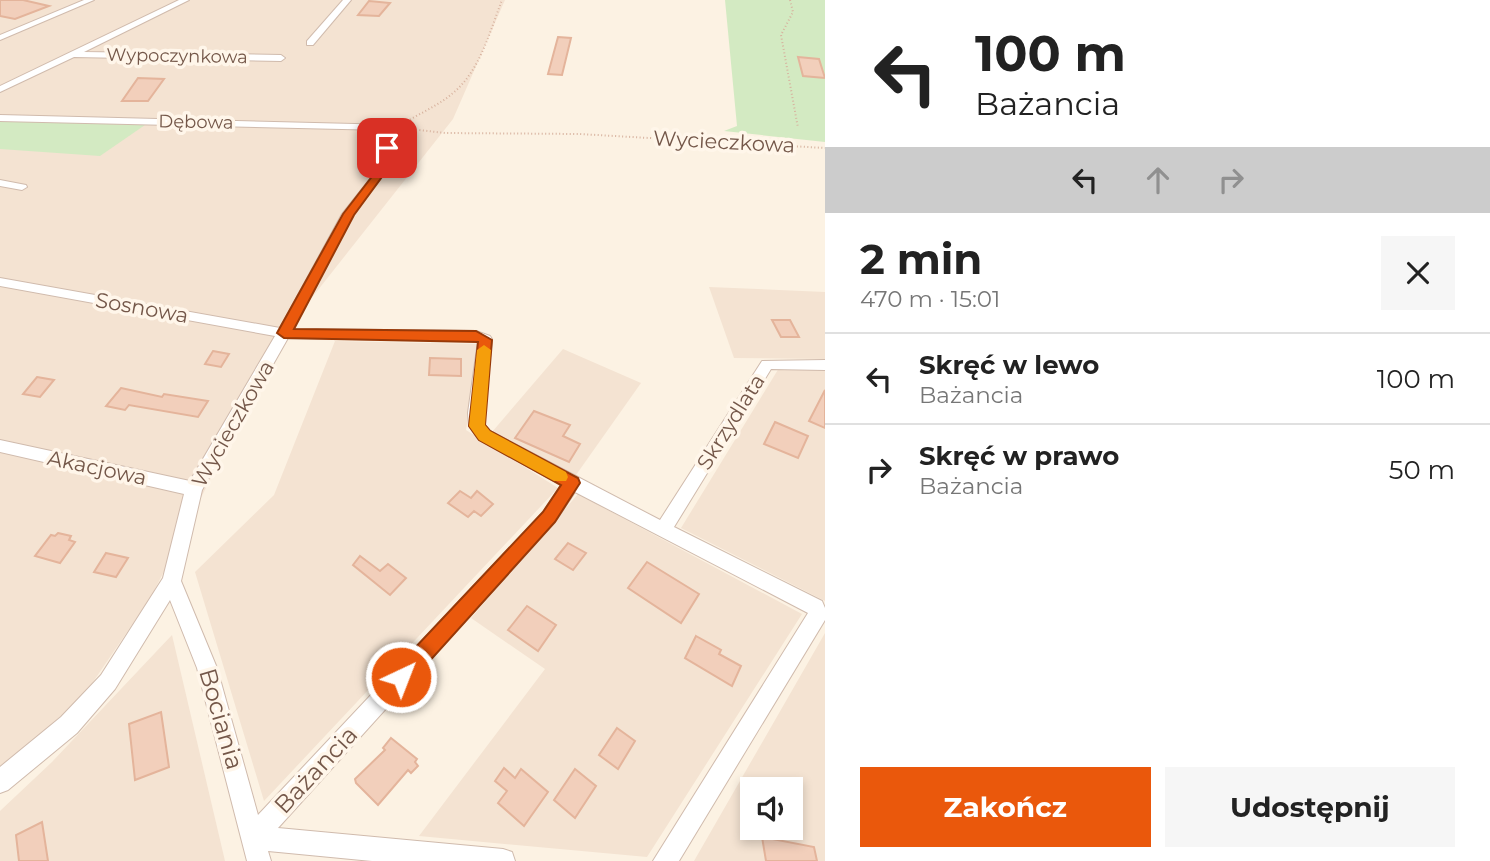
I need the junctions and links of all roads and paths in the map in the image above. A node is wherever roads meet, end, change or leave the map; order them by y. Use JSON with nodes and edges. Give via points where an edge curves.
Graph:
{"nodes":[{"id":1,"x":90,"y":0,"type":"edge"},
{"id":2,"x":185,"y":0,"type":"edge"},
{"id":3,"x":347,"y":0,"type":"edge"},
{"id":4,"x":502,"y":0,"type":"edge"},
{"id":5,"x":790,"y":0,"type":"edge"},
{"id":6,"x":0,"y":38,"type":"edge"},
{"id":7,"x":310,"y":43,"type":"dead end"},
{"id":8,"x":73,"y":54,"type":"junction"},
{"id":9,"x":281,"y":58,"type":"dead end"},
{"id":10,"x":0,"y":89,"type":"edge"},
{"id":11,"x":0,"y":118,"type":"edge"},
{"id":12,"x":396,"y":127,"type":"junction"},
{"id":13,"x":798,"y":128,"type":"dead end"},
{"id":14,"x":825,"y":148,"type":"edge"},
{"id":15,"x":0,"y":183,"type":"edge"},
{"id":16,"x":22,"y":187,"type":"dead end"},
{"id":17,"x":0,"y":282,"type":"edge"},
{"id":18,"x":284,"y":333,"type":"junction"},
{"id":19,"x":825,"y":365,"type":"edge"},
{"id":20,"x":0,"y":446,"type":"edge"},
{"id":21,"x":572,"y":483,"type":"junction"},
{"id":22,"x":194,"y":489,"type":"junction"},
{"id":23,"x":663,"y":530,"type":"junction"},
{"id":24,"x":172,"y":581,"type":"junction"},
{"id":25,"x":0,"y":782,"type":"edge"},
{"id":26,"x":253,"y":838,"type":"junction"},
{"id":27,"x":259,"y":861,"type":"edge"},
{"id":28,"x":503,"y":861,"type":"edge"},
{"id":29,"x":665,"y":861,"type":"edge"}],
"edges":[{"from":1,"to":6,"type":"street"},
{"from":2,"to":8,"type":"street"},
{"from":3,"to":7,"type":"street"},
{"from":4,"to":12,"type":"path","via":[[476,64],[454,93]]},
{"from":5,"to":13,"type":"path","via":[[793,12],[781,35]]},
{"from":8,"to":9,"type":"street","name":"Wypoczynkowa"},
{"from":8,"to":10,"type":"street"},
{"from":11,"to":12,"type":"street","name":"Dębowa"},
{"from":12,"to":14,"type":"path","name":"Wycieczkowa","via":[[445,133],[579,134]]},
{"from":12,"to":18,"type":"street","name":"Wycieczkowa","via":[[382,170],[348,214]]},
{"from":15,"to":16,"type":"street"},
{"from":17,"to":18,"type":"street","name":"Sosnowa"},
{"from":18,"to":21,"type":"street","via":[[476,336],[485,340],[477,426],[484,435]]},
{"from":18,"to":22,"type":"street","name":"Wycieczkowa"},
{"from":19,"to":23,"type":"street","name":"Skrzydlata","via":[[767,364]]},
{"from":20,"to":22,"type":"street","name":"Akacjowa"},
{"from":21,"to":23,"type":"street"},
{"from":21,"to":26,"type":"street","name":"Bażancia","via":[[549,517]]},
{"from":22,"to":24,"type":"street","name":"Wycieczkowa"},
{"from":23,"to":29,"type":"street","via":[[815,607],[818,614]]},
{"from":24,"to":25,"type":"street","name":"Wycieczkowa","via":[[108,682],[69,725]]},
{"from":24,"to":26,"type":"street","name":"Bociania","via":[[207,668]]},
{"from":26,"to":27,"type":"street","name":"Bociania"},
{"from":26,"to":28,"type":"street","name":"Bażancia"}]}
